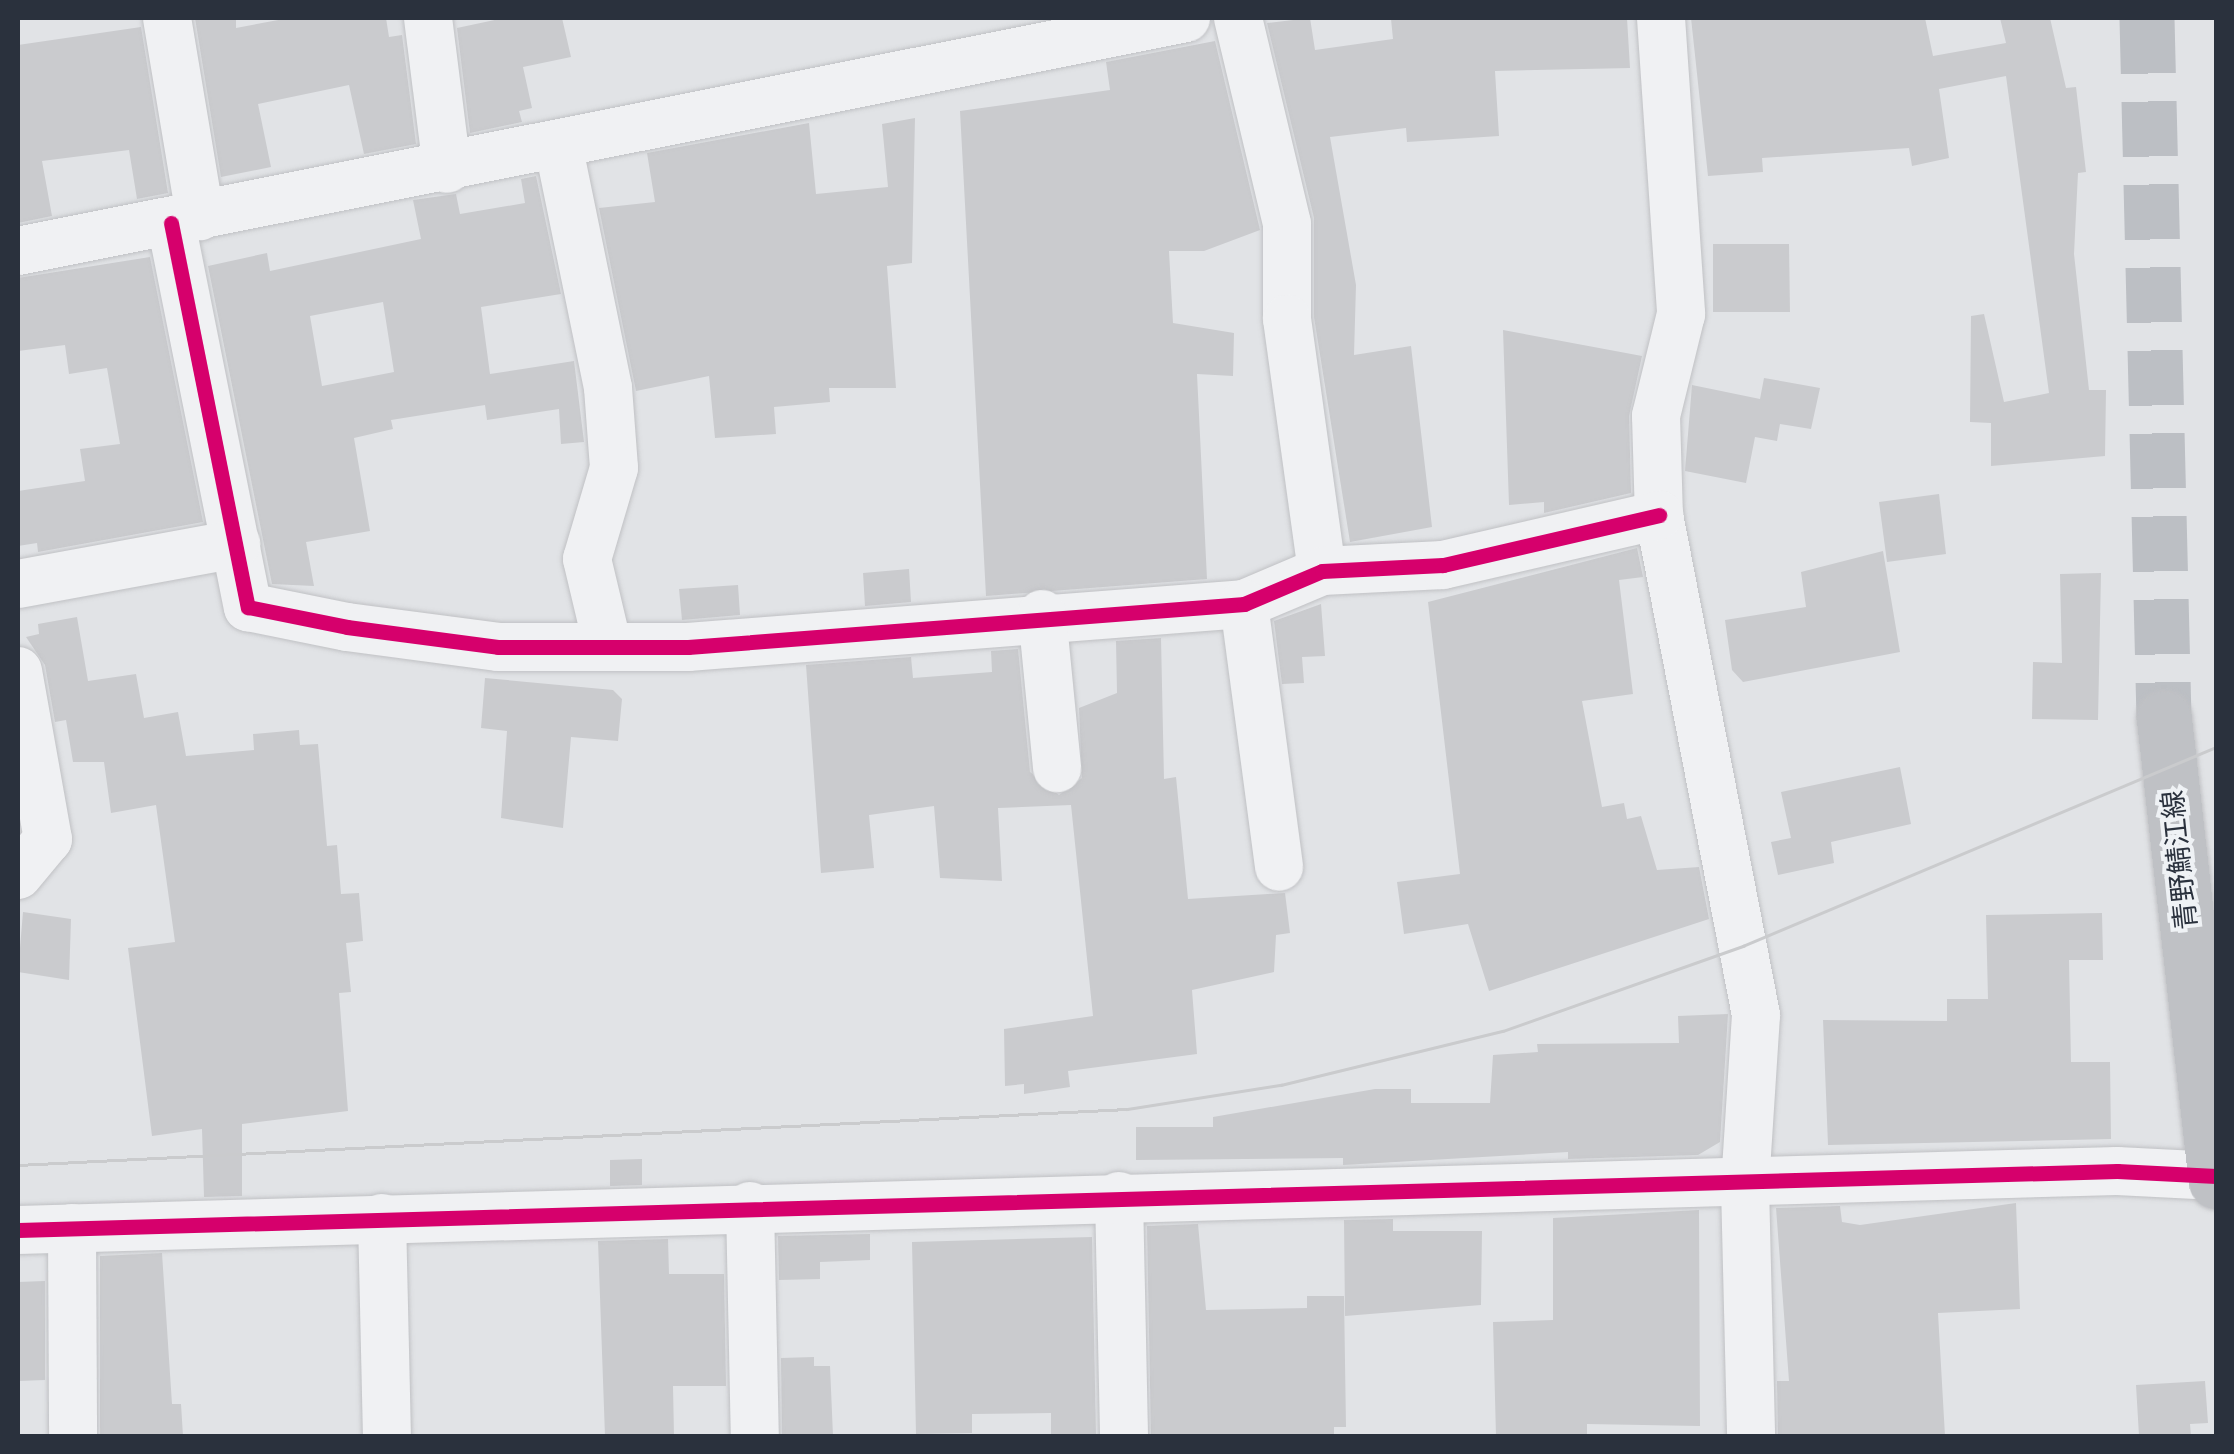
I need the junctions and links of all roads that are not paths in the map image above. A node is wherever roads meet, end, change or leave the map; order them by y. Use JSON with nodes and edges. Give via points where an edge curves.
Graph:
{"nodes":[{"id":1,"x":166,"y":18,"type":"edge"},
{"id":2,"x":428,"y":18,"type":"edge"},
{"id":3,"x":1186,"y":18,"type":"edge"},
{"id":4,"x":1238,"y":18,"type":"edge"},
{"id":5,"x":1661,"y":18,"type":"edge"},
{"id":6,"x":1119,"y":22,"type":"edge"},
{"id":7,"x":559,"y":149,"type":"junction"},
{"id":8,"x":447,"y":169,"type":"junction"},
{"id":9,"x":186,"y":219,"type":"junction"},
{"id":10,"x":18,"y":251,"type":"edge"},
{"id":11,"x":1659,"y":515,"type":"junction"},
{"id":12,"x":236,"y":544,"type":"junction"},
{"id":13,"x":1322,"y":571,"type":"junction"},
{"id":14,"x":18,"y":584,"type":"edge"},
{"id":15,"x":1244,"y":604,"type":"junction"},
{"id":16,"x":1042,"y":614,"type":"junction"},
{"id":17,"x":607,"y":643,"type":"junction"},
{"id":18,"x":18,"y":672,"type":"edge"},
{"id":19,"x":2164,"y":718,"type":"tunnel mouth"},
{"id":20,"x":1057,"y":768,"type":"dead end"},
{"id":21,"x":1279,"y":867,"type":"dead end"},
{"id":22,"x":18,"y":875,"type":"edge"},
{"id":23,"x":2216,"y":1177,"type":"edge"},
{"id":24,"x":1746,"y":1186,"type":"junction"},
{"id":25,"x":1119,"y":1196,"type":"junction"},
{"id":26,"x":750,"y":1206,"type":"junction"},
{"id":27,"x":382,"y":1218,"type":"junction"},
{"id":28,"x":72,"y":1228,"type":"junction"},
{"id":29,"x":18,"y":1230,"type":"edge"},
{"id":30,"x":73,"y":1436,"type":"edge"},
{"id":31,"x":388,"y":1436,"type":"edge"},
{"id":32,"x":755,"y":1436,"type":"edge"},
{"id":33,"x":1124,"y":1436,"type":"edge"},
{"id":34,"x":1751,"y":1436,"type":"edge"}],
"edges":[{"from":1,"to":9,"type":"street"},
{"from":2,"to":8,"type":"street"},
{"from":3,"to":6,"type":"street"},
{"from":4,"to":13,"type":"street","via":[[1287,224],[1287,319]]},
{"from":5,"to":11,"type":"street","via":[[1681,314],[1656,416]]},
{"from":6,"to":7,"type":"street"},
{"from":7,"to":8,"type":"street"},
{"from":7,"to":17,"type":"street","via":[[608,388],[614,468],[587,558]]},
{"from":8,"to":9,"type":"street"},
{"from":9,"to":10,"type":"street"},
{"from":9,"to":12,"type":"street"},
{"from":11,"to":13,"type":"street","via":[[1443,566]]},
{"from":11,"to":24,"type":"street","via":[[1756,1015]]},
{"from":12,"to":14,"type":"street"},
{"from":12,"to":17,"type":"street","via":[[248,607],[498,648]]},
{"from":13,"to":15,"type":"street"},
{"from":15,"to":16,"type":"street"},
{"from":15,"to":21,"type":"street"},
{"from":16,"to":17,"type":"street","via":[[688,648]]},
{"from":16,"to":20,"type":"street"},
{"from":18,"to":22,"type":"street","via":[[48,839]]},
{"from":19,"to":23,"type":"main road","name":"青野鯖江線"},
{"from":23,"to":24,"type":"street","via":[[2116,1170]]},
{"from":24,"to":25,"type":"street"},
{"from":24,"to":34,"type":"street"},
{"from":25,"to":26,"type":"street"},
{"from":25,"to":33,"type":"street"},
{"from":26,"to":27,"type":"street"},
{"from":26,"to":32,"type":"street"},
{"from":27,"to":28,"type":"street"},
{"from":27,"to":31,"type":"street"},
{"from":28,"to":29,"type":"street"},
{"from":28,"to":30,"type":"street"}]}
